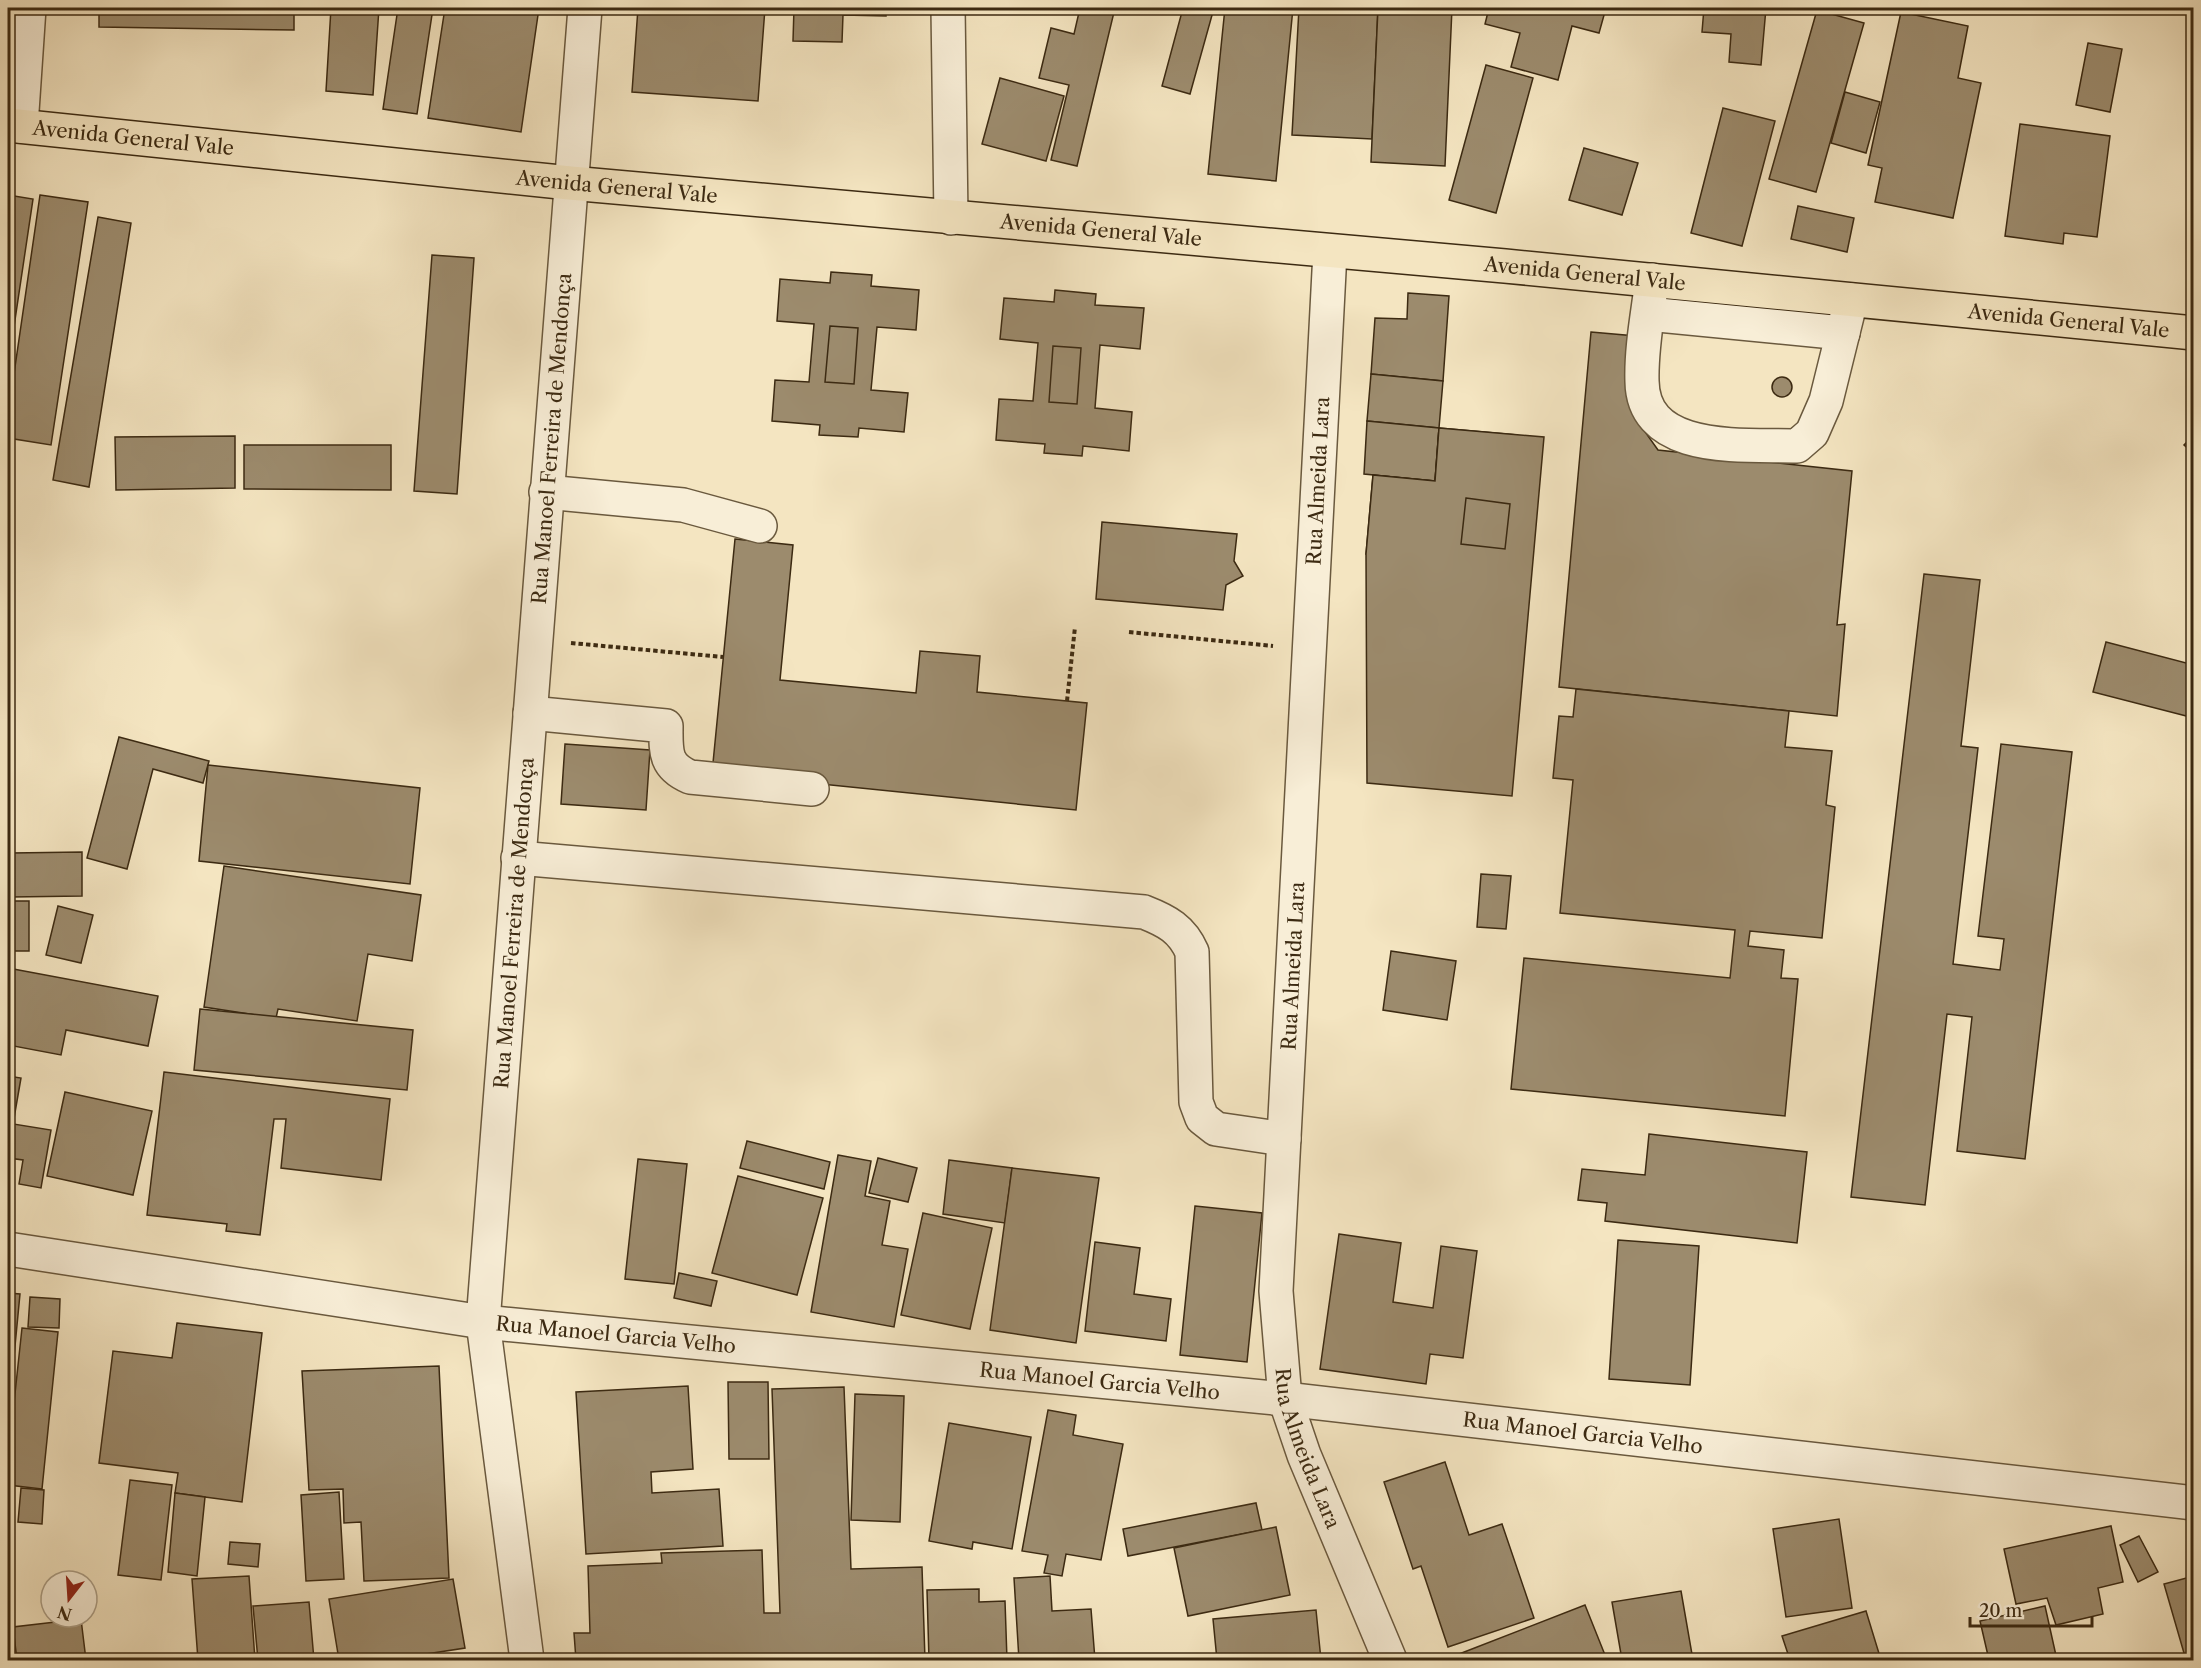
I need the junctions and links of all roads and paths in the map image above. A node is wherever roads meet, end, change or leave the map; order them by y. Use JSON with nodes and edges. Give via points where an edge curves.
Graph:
{"nodes":[{"id":1,"x":29,"y":8,"type":"edge"},
{"id":2,"x":585,"y":8,"type":"edge"},
{"id":3,"x":948,"y":8,"type":"edge"},
{"id":4,"x":14,"y":125,"type":"edge"},
{"id":5,"x":570,"y":183,"type":"junction"},
{"id":6,"x":951,"y":219,"type":"junction"},
{"id":7,"x":1330,"y":252,"type":"junction"},
{"id":8,"x":1652,"y":280,"type":"junction"},
{"id":9,"x":1851,"y":300,"type":"junction"},
{"id":10,"x":1648,"y":314,"type":"junction"},
{"id":11,"x":1843,"y":333,"type":"junction"},
{"id":12,"x":2193,"y":333,"type":"edge"},
{"id":13,"x":546,"y":492,"type":"junction"},
{"id":14,"x":760,"y":526,"type":"dead end"},
{"id":15,"x":1075,"y":627,"type":"dead end"},
{"id":16,"x":1129,"y":632,"type":"dead end"},
{"id":17,"x":535,"y":640,"type":"junction"},
{"id":18,"x":1309,"y":649,"type":"junction"},
{"id":19,"x":723,"y":657,"type":"dead end"},
{"id":20,"x":1068,"y":701,"type":"dead end"},
{"id":21,"x":530,"y":712,"type":"junction"},
{"id":22,"x":812,"y":789,"type":"dead end"},
{"id":23,"x":518,"y":858,"type":"junction"},
{"id":24,"x":1284,"y":1139,"type":"junction"},
{"id":25,"x":8,"y":1249,"type":"edge"},
{"id":26,"x":483,"y":1322,"type":"junction"},
{"id":27,"x":1285,"y":1399,"type":"junction"},
{"id":28,"x":2193,"y":1503,"type":"edge"},
{"id":29,"x":527,"y":1660,"type":"edge"},
{"id":30,"x":1390,"y":1660,"type":"edge"}],
"edges":[{"from":1,"to":4,"type":"street"},
{"from":2,"to":5,"type":"street","name":"Rua Manoel Ferreira de Mendonça"},
{"from":3,"to":6,"type":"street"},
{"from":4,"to":5,"type":"main road","name":"Avenida General Vale"},
{"from":5,"to":6,"type":"main road","name":"Avenida General Vale"},
{"from":5,"to":13,"type":"street","name":"Rua Manoel Ferreira de Mendonça"},
{"from":6,"to":7,"type":"main road","name":"Avenida General Vale"},
{"from":7,"to":8,"type":"main road","name":"Avenida General Vale"},
{"from":7,"to":18,"type":"street","name":"Rua Almeida Lara"},
{"from":8,"to":9,"type":"main road","name":"Avenida General Vale"},
{"from":8,"to":10,"type":"street"},
{"from":9,"to":11,"type":"street"},
{"from":9,"to":12,"type":"main road","name":"Avenida General Vale"},
{"from":10,"to":11,"type":"street"},
{"from":10,"to":11,"type":"street","via":[[1642,383],[1648,408],[1666,430],[1700,443],[1797,446],[1812,433],[1826,401]]},
{"from":13,"to":14,"type":"street","via":[[682,505]]},
{"from":13,"to":17,"type":"street","name":"Rua Manoel Ferreira de Mendonça"},
{"from":15,"to":20,"type":"path"},
{"from":16,"to":18,"type":"path"},
{"from":17,"to":19,"type":"path"},
{"from":17,"to":21,"type":"street","name":"Rua Manoel Ferreira de Mendonça"},
{"from":18,"to":24,"type":"street","name":"Rua Almeida Lara"},
{"from":21,"to":22,"type":"street","via":[[666,726],[666,753],[676,771],[690,777]]},
{"from":21,"to":23,"type":"street","name":"Rua Manoel Ferreira de Mendonça"},
{"from":23,"to":24,"type":"street","via":[[1144,912],[1185,935],[1192,952],[1196,1102],[1202,1118],[1216,1129]]},
{"from":23,"to":26,"type":"street","name":"Rua Manoel Ferreira de Mendonça"},
{"from":24,"to":27,"type":"street","name":"Rua Almeida Lara","via":[[1276,1291]]},
{"from":25,"to":26,"type":"street","name":"Rua Manoel Garcia Velho"},
{"from":26,"to":27,"type":"street","name":"Rua Manoel Garcia Velho"},
{"from":26,"to":29,"type":"street","name":"Rua Manoel Ferreira de Mendonça"},
{"from":27,"to":28,"type":"street","name":"Rua Manoel Garcia Velho"},
{"from":27,"to":30,"type":"street","name":"Rua Almeida Lara","via":[[1304,1455]]}]}
